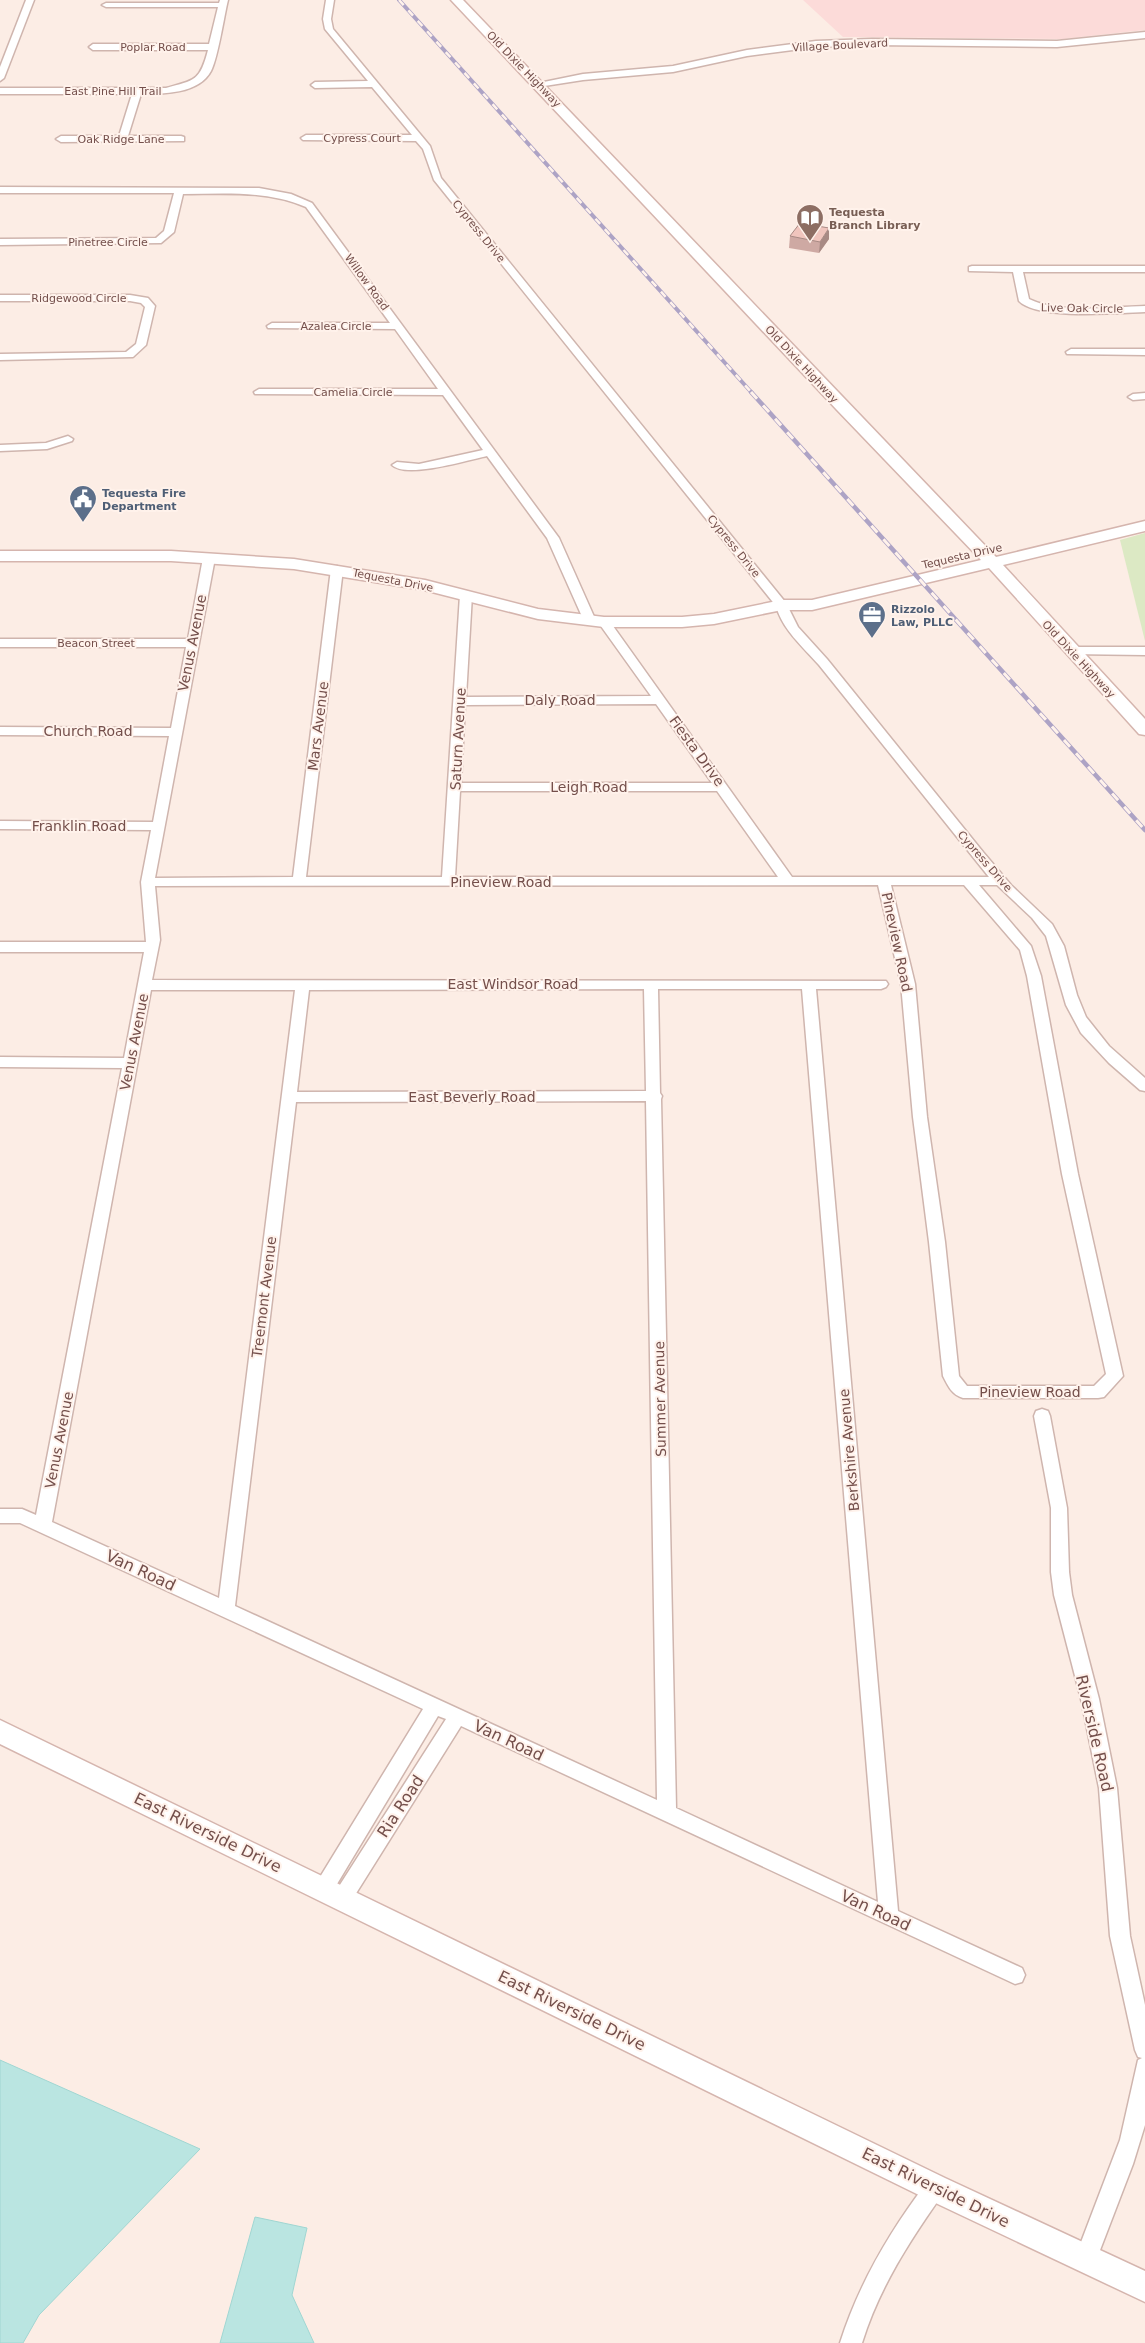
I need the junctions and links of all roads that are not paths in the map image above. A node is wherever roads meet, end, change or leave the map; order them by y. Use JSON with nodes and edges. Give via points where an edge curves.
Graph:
{"nodes":[{"id":1,"x":30,"y":0,"type":"edge"},
{"id":2,"x":457,"y":0,"type":"edge"},
{"id":3,"x":330,"y":2,"type":"edge"},
{"id":4,"x":223,"y":3,"type":"edge"},
{"id":5,"x":106,"y":5,"type":"dead end"},
{"id":6,"x":1145,"y":35,"type":"edge"},
{"id":7,"x":93,"y":47,"type":"dead end"},
{"id":8,"x":212,"y":47,"type":"junction"},
{"id":9,"x":0,"y":78,"type":"edge"},
{"id":10,"x":374,"y":84,"type":"junction"},
{"id":11,"x":538,"y":84,"type":"junction"},
{"id":12,"x":315,"y":85,"type":"dead end"},
{"id":13,"x":0,"y":91,"type":"edge"},
{"id":14,"x":137,"y":91,"type":"junction"},
{"id":15,"x":61,"y":138,"type":"dead end"},
{"id":16,"x":306,"y":138,"type":"dead end"},
{"id":17,"x":419,"y":138,"type":"junction"},
{"id":18,"x":123,"y":139,"type":"junction"},
{"id":19,"x":181,"y":139,"type":"dead end"},
{"id":20,"x":0,"y":190,"type":"edge"},
{"id":21,"x":179,"y":191,"type":"junction"},
{"id":22,"x":0,"y":242,"type":"edge"},
{"id":23,"x":972,"y":268,"type":"dead end"},
{"id":24,"x":1145,"y":268,"type":"edge"},
{"id":25,"x":1017,"y":269,"type":"junction"},
{"id":26,"x":0,"y":298,"type":"edge"},
{"id":27,"x":1145,"y":309,"type":"edge"},
{"id":28,"x":272,"y":326,"type":"dead end"},
{"id":29,"x":399,"y":326,"type":"junction"},
{"id":30,"x":1071,"y":352,"type":"dead end"},
{"id":31,"x":1145,"y":352,"type":"edge"},
{"id":32,"x":0,"y":356,"type":"edge"},
{"id":33,"x":259,"y":392,"type":"dead end"},
{"id":34,"x":447,"y":392,"type":"junction"},
{"id":35,"x":1145,"y":396,"type":"edge"},
{"id":36,"x":1133,"y":397,"type":"dead end"},
{"id":37,"x":68,"y":439,"type":"dead end"},
{"id":38,"x":0,"y":448,"type":"edge"},
{"id":39,"x":491,"y":452,"type":"junction"},
{"id":40,"x":397,"y":465,"type":"dead end"},
{"id":41,"x":1145,"y":513,"type":"edge"},
{"id":42,"x":1145,"y":526,"type":"edge"},
{"id":43,"x":0,"y":556,"type":"edge"},
{"id":44,"x":987,"y":557,"type":"junction"},
{"id":45,"x":208,"y":558,"type":"junction"},
{"id":46,"x":337,"y":569,"type":"junction"},
{"id":47,"x":466,"y":595,"type":"junction"},
{"id":48,"x":782,"y":605,"type":"junction"},
{"id":49,"x":597,"y":622,"type":"junction"},
{"id":50,"x":193,"y":642,"type":"junction"},
{"id":51,"x":0,"y":643,"type":"edge"},
{"id":52,"x":1072,"y":651,"type":"junction"},
{"id":53,"x":1145,"y":651,"type":"edge"},
{"id":54,"x":660,"y":700,"type":"junction"},
{"id":55,"x":461,"y":701,"type":"junction"},
{"id":56,"x":1145,"y":730,"type":"edge"},
{"id":57,"x":0,"y":731,"type":"edge"},
{"id":58,"x":176,"y":732,"type":"junction"},
{"id":59,"x":723,"y":787,"type":"junction"},
{"id":60,"x":456,"y":788,"type":"junction"},
{"id":61,"x":0,"y":826,"type":"edge"},
{"id":62,"x":158,"y":826,"type":"junction"},
{"id":63,"x":999,"y":878,"type":"junction"},
{"id":64,"x":788,"y":881,"type":"junction"},
{"id":65,"x":968,"y":881,"type":"junction"},
{"id":66,"x":148,"y":882,"type":"junction"},
{"id":67,"x":299,"y":882,"type":"junction"},
{"id":68,"x":448,"y":882,"type":"junction"},
{"id":69,"x":884,"y":882,"type":"junction"},
{"id":70,"x":0,"y":947,"type":"edge"},
{"id":71,"x":151,"y":948,"type":"junction"},
{"id":72,"x":651,"y":984,"type":"junction"},
{"id":73,"x":809,"y":984,"type":"junction"},
{"id":74,"x":881,"y":984,"type":"dead end"},
{"id":75,"x":145,"y":985,"type":"junction"},
{"id":76,"x":303,"y":985,"type":"junction"},
{"id":77,"x":0,"y":1062,"type":"edge"},
{"id":78,"x":130,"y":1063,"type":"junction"},
{"id":79,"x":1145,"y":1086,"type":"edge"},
{"id":80,"x":654,"y":1096,"type":"junction"},
{"id":81,"x":289,"y":1097,"type":"junction"},
{"id":82,"x":1042,"y":1416,"type":"dead end"},
{"id":83,"x":0,"y":1516,"type":"edge"},
{"id":84,"x":43,"y":1526,"type":"junction"},
{"id":85,"x":226,"y":1609,"type":"junction"},
{"id":86,"x":436,"y":1705,"type":"junction"},
{"id":87,"x":458,"y":1716,"type":"junction"},
{"id":88,"x":0,"y":1731,"type":"edge"},
{"id":89,"x":667,"y":1814,"type":"junction"},
{"id":90,"x":334,"y":1893,"type":"junction"},
{"id":91,"x":888,"y":1915,"type":"junction"},
{"id":92,"x":1015,"y":1975,"type":"dead end"},
{"id":93,"x":1145,"y":2050,"type":"edge"},
{"id":94,"x":1145,"y":2067,"type":"edge"},
{"id":95,"x":935,"y":2188,"type":"junction"},
{"id":96,"x":1086,"y":2258,"type":"junction"},
{"id":97,"x":1145,"y":2288,"type":"edge"},
{"id":98,"x":851,"y":2343,"type":"edge"}],
"edges":[{"from":1,"to":9,"type":"street"},
{"from":2,"to":11,"type":"street","name":"Old Dixie Highway"},
{"from":3,"to":10,"type":"street","name":"Cypress Drive","via":[[329,29]]},
{"from":4,"to":5,"type":"street"},
{"from":4,"to":8,"type":"street","name":"East Pine Hill Trail"},
{"from":6,"to":11,"type":"street","name":"Village Boulevard","via":[[1058,44],[816,44],[747,53],[674,69],[583,76]]},
{"from":7,"to":8,"type":"street","name":"Poplar Road"},
{"from":8,"to":14,"type":"street","name":"East Pine Hill Trail","via":[[206,74],[197,81],[166,90]]},
{"from":10,"to":12,"type":"street"},
{"from":10,"to":17,"type":"street","name":"Cypress Drive"},
{"from":11,"to":44,"type":"street","name":"Old Dixie Highway"},
{"from":13,"to":14,"type":"street","name":"East Pine Hill Trail"},
{"from":14,"to":18,"type":"street"},
{"from":15,"to":18,"type":"street","name":"Oak Ridge Lane"},
{"from":16,"to":17,"type":"street","name":"Cypress Court"},
{"from":17,"to":48,"type":"street","name":"Cypress Drive","via":[[431,156],[437,178]]},
{"from":18,"to":19,"type":"street","name":"Oak Ridge Lane"},
{"from":20,"to":21,"type":"street","name":"Willow Road"},
{"from":21,"to":22,"type":"street","name":"Pinetree Circle","via":[[169,232],[158,241]]},
{"from":21,"to":29,"type":"street","name":"Willow Road","via":[[266,192],[304,202],[315,212]]},
{"from":23,"to":25,"type":"street"},
{"from":24,"to":25,"type":"street"},
{"from":25,"to":27,"type":"street","name":"Live Oak Circle","via":[[1024,301],[1030,306],[1047,309]]},
{"from":26,"to":32,"type":"street","name":"Ridgewood Circle","via":[[130,298],[144,300],[150,306],[141,345],[129,355]]},
{"from":28,"to":29,"type":"street","name":"Azalea Circle"},
{"from":29,"to":34,"type":"street","name":"Willow Road"},
{"from":30,"to":31,"type":"street"},
{"from":33,"to":34,"type":"street","name":"Camelia Circle"},
{"from":34,"to":39,"type":"street","name":"Willow Road"},
{"from":35,"to":36,"type":"street"},
{"from":37,"to":38,"type":"street","via":[[47,446]]},
{"from":39,"to":40,"type":"street","via":[[419,468]]},
{"from":39,"to":49,"type":"street","name":"Willow Road","via":[[553,538]]},
{"from":41,"to":44,"type":"street","name":"Tequesta Drive"},
{"from":42,"to":44,"type":"street","name":"Tequesta Drive"},
{"from":43,"to":45,"type":"street","name":"Tequesta Drive"},
{"from":44,"to":48,"type":"street","name":"Tequesta Drive","via":[[812,605]]},
{"from":44,"to":52,"type":"street","name":"Old Dixie Highway"},
{"from":45,"to":46,"type":"street","name":"Tequesta Drive"},
{"from":45,"to":50,"type":"street","name":"Venus Avenue"},
{"from":46,"to":47,"type":"street","name":"Tequesta Drive"},
{"from":46,"to":67,"type":"street","name":"Mars Avenue"},
{"from":47,"to":49,"type":"street","name":"Tequesta Drive","via":[[538,614]]},
{"from":47,"to":55,"type":"street","name":"Saturn Avenue"},
{"from":48,"to":49,"type":"street","name":"Tequesta Drive","via":[[688,622]]},
{"from":48,"to":63,"type":"street","name":"Cypress Drive","via":[[784,618]]},
{"from":49,"to":54,"type":"street","name":"Fiesta Drive"},
{"from":50,"to":51,"type":"street","name":"Beacon Street"},
{"from":50,"to":58,"type":"street","name":"Venus Avenue"},
{"from":52,"to":53,"type":"street"},
{"from":52,"to":56,"type":"street","name":"Old Dixie Highway"},
{"from":54,"to":55,"type":"street","name":"Daly Road"},
{"from":54,"to":59,"type":"street","name":"Fiesta Drive"},
{"from":55,"to":60,"type":"street","name":"Saturn Avenue"},
{"from":57,"to":58,"type":"street","name":"Church Road"},
{"from":58,"to":62,"type":"street","name":"Venus Avenue"},
{"from":59,"to":60,"type":"street","name":"Leigh Road"},
{"from":59,"to":64,"type":"street","name":"Fiesta Drive"},
{"from":60,"to":68,"type":"street","name":"Saturn Avenue"},
{"from":61,"to":62,"type":"street","name":"Franklin Road"},
{"from":62,"to":66,"type":"street","name":"Venus Avenue"},
{"from":63,"to":65,"type":"street","name":"Pineview Road"},
{"from":63,"to":79,"type":"street","name":"Cypress Drive","via":[[1042,921],[1057,944],[1071,999],[1083,1024],[1110,1056]]},
{"from":64,"to":68,"type":"street","name":"Pineview Road"},
{"from":64,"to":69,"type":"street","name":"Pineview Road"},
{"from":65,"to":69,"type":"street","name":"Pineview Road"},
{"from":65,"to":69,"type":"street","name":"Pineview Road","via":[[1026,949],[1034,976],[1070,1174],[1115,1376],[1098,1392],[963,1392],[951,1376],[920,1117],[908,984]]},
{"from":66,"to":67,"type":"street","name":"Pineview Road"},
{"from":66,"to":71,"type":"street","name":"Venus Avenue","via":[[154,926]]},
{"from":67,"to":68,"type":"street","name":"Pineview Road"},
{"from":70,"to":71,"type":"street"},
{"from":71,"to":75,"type":"street","name":"Venus Avenue"},
{"from":72,"to":73,"type":"street","name":"East Windsor Road"},
{"from":72,"to":76,"type":"street","name":"East Windsor Road"},
{"from":72,"to":80,"type":"street","name":"Summer Avenue"},
{"from":73,"to":74,"type":"street","name":"East Windsor Road"},
{"from":73,"to":91,"type":"street","name":"Berkshire Avenue"},
{"from":75,"to":76,"type":"street","name":"East Windsor Road"},
{"from":75,"to":78,"type":"street","name":"Venus Avenue"},
{"from":76,"to":81,"type":"street","name":"Treemont Avenue"},
{"from":77,"to":78,"type":"street"},
{"from":78,"to":84,"type":"street","name":"Venus Avenue"},
{"from":80,"to":81,"type":"street","name":"East Beverly Road"},
{"from":80,"to":89,"type":"street","name":"Summer Avenue"},
{"from":81,"to":85,"type":"street","name":"Treemont Avenue"},
{"from":82,"to":93,"type":"street","name":"Riverside Road","via":[[1059,1508],[1063,1595],[1108,1788],[1120,1936]]},
{"from":83,"to":84,"type":"street","name":"Van Road","via":[[22,1516]]},
{"from":84,"to":85,"type":"street","name":"Van Road"},
{"from":85,"to":86,"type":"street","name":"Van Road"},
{"from":86,"to":87,"type":"street","name":"Van Road"},
{"from":86,"to":90,"type":"street","name":"Ria Road"},
{"from":87,"to":89,"type":"street","name":"Van Road"},
{"from":87,"to":90,"type":"street","name":"Ria Road"},
{"from":88,"to":90,"type":"street","name":"East Riverside Drive"},
{"from":89,"to":91,"type":"street","name":"Van Road"},
{"from":90,"to":95,"type":"street","name":"East Riverside Drive"},
{"from":91,"to":92,"type":"street","name":"Van Road"},
{"from":94,"to":96,"type":"street","via":[[1137,2122]]},
{"from":95,"to":96,"type":"street","name":"East Riverside Drive"},
{"from":95,"to":98,"type":"street","via":[[878,2274],[860,2312]]},
{"from":96,"to":97,"type":"street","name":"East Riverside Drive"}]}
